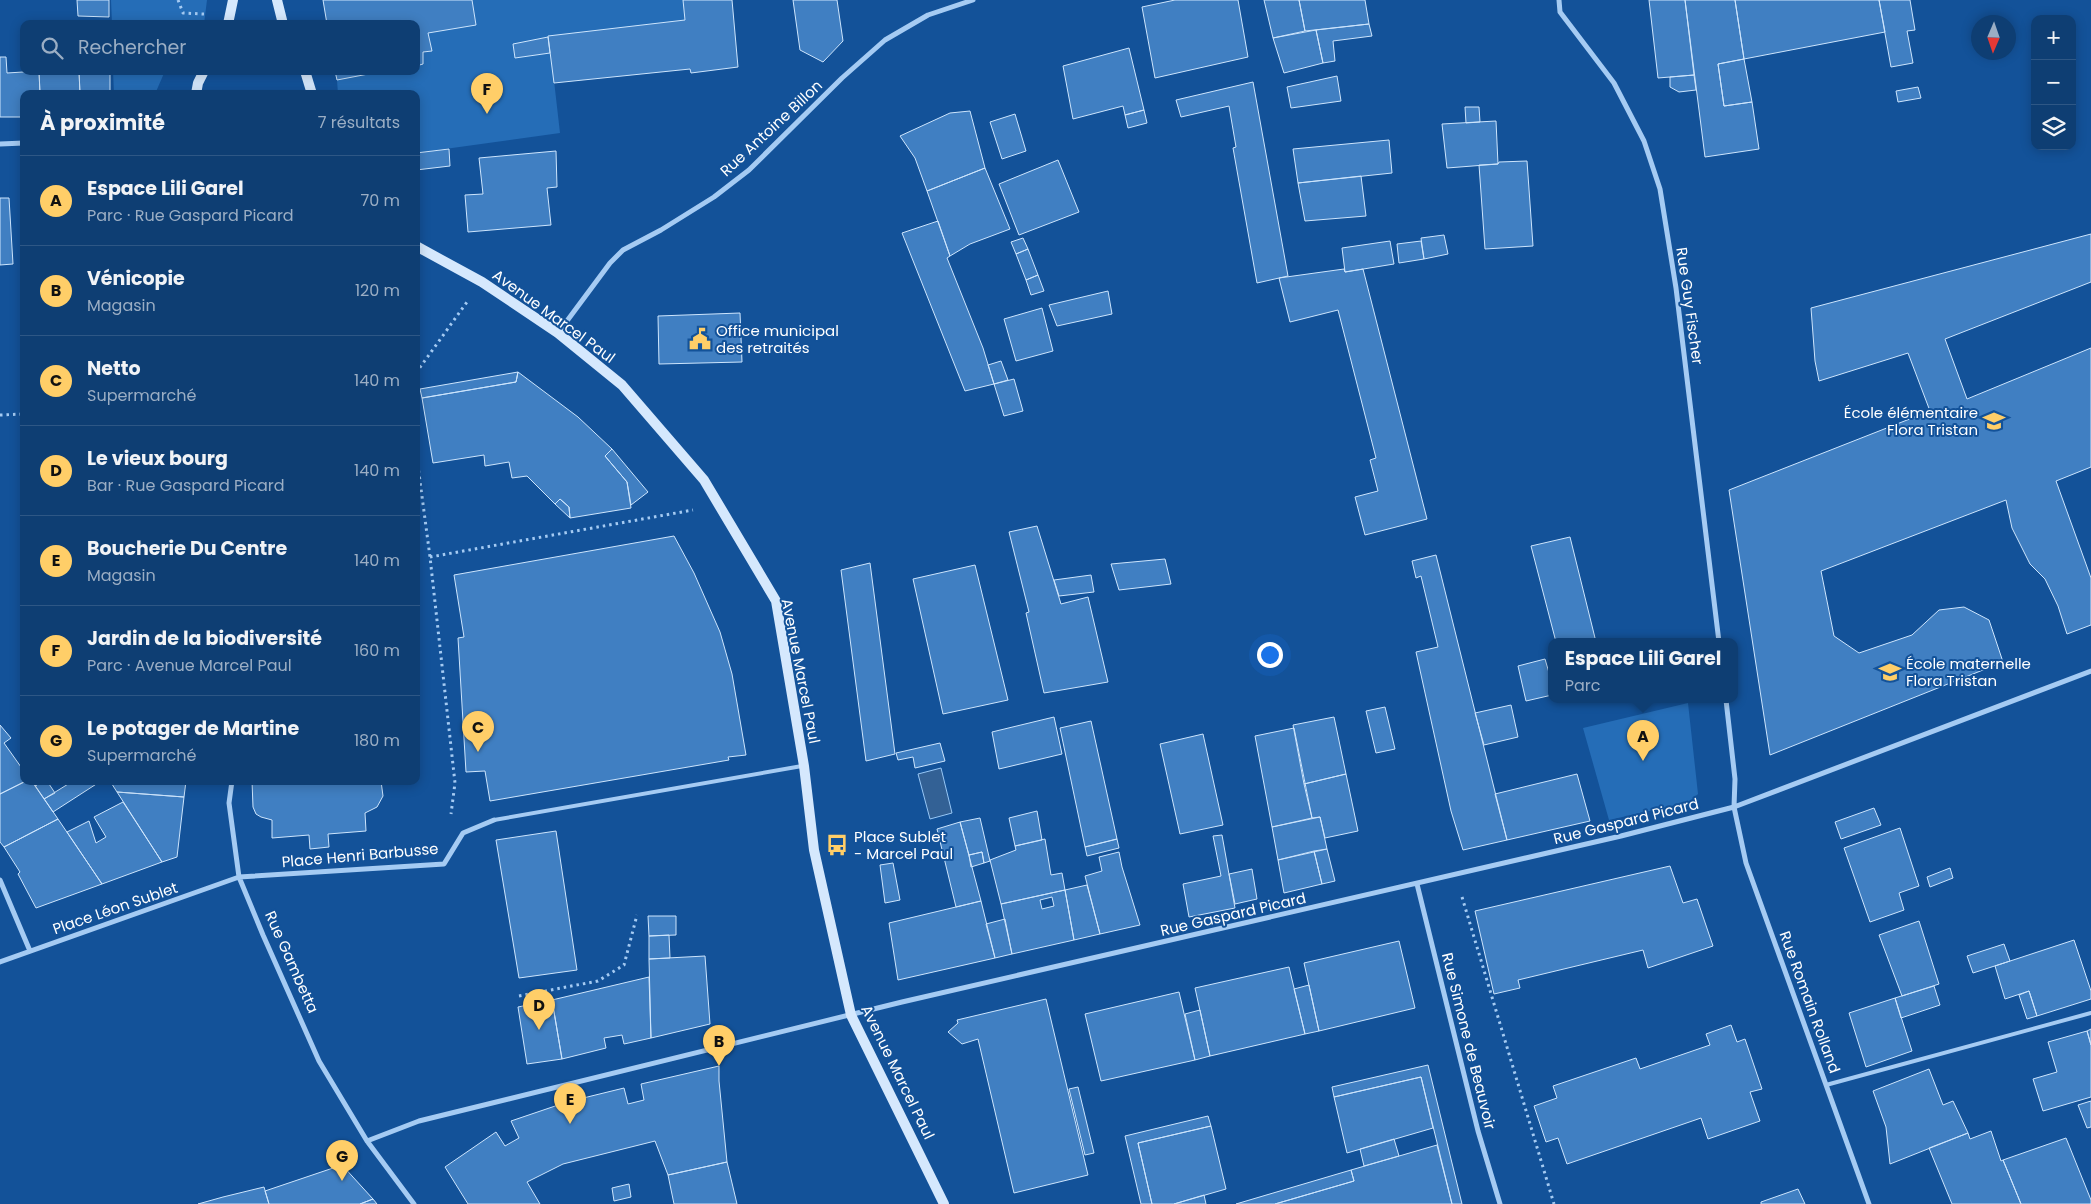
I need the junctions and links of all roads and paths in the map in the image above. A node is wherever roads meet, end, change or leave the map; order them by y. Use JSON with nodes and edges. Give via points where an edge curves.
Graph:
{"nodes":[{"id":1,"x":233,"y":0,"type":"edge"},
{"id":2,"x":277,"y":0,"type":"edge"},
{"id":3,"x":973,"y":0,"type":"edge"},
{"id":4,"x":1559,"y":0,"type":"edge"},
{"id":5,"x":229,"y":20,"type":"edge"},
{"id":6,"x":281,"y":20,"type":"edge"},
{"id":7,"x":202,"y":75,"type":"edge"},
{"id":8,"x":306,"y":75,"type":"edge"},
{"id":9,"x":197,"y":90,"type":"edge"},
{"id":10,"x":311,"y":90,"type":"edge"},
{"id":11,"x":20,"y":143,"type":"edge"},
{"id":12,"x":0,"y":144,"type":"edge"},
{"id":13,"x":420,"y":248,"type":"edge"},
{"id":14,"x":482,"y":282,"type":"junction"},
{"id":15,"x":558,"y":333,"type":"junction"},
{"id":16,"x":420,"y":367,"type":"edge"},
{"id":17,"x":20,"y":414,"type":"edge"},
{"id":18,"x":0,"y":415,"type":"edge"},
{"id":19,"x":420,"y":481,"type":"edge"},
{"id":20,"x":721,"y":506,"type":"junction"},
{"id":21,"x":430,"y":557,"type":"junction"},
{"id":22,"x":1719,"y":638,"type":"edge"},
{"id":23,"x":2091,"y":671,"type":"edge"},
{"id":24,"x":1726,"y":703,"type":"edge"},
{"id":25,"x":804,"y":766,"type":"junction"},
{"id":26,"x":231,"y":785,"type":"edge"},
{"id":27,"x":1734,"y":806,"type":"junction"},
{"id":28,"x":450,"y":819,"type":"dead end"},
{"id":29,"x":494,"y":820,"type":"joint"},
{"id":30,"x":1455,"y":874,"type":"junction"},
{"id":31,"x":239,"y":877,"type":"junction"},
{"id":32,"x":0,"y":880,"type":"edge"},
{"id":33,"x":1417,"y":884,"type":"junction"},
{"id":34,"x":637,"y":915,"type":"dead end"},
{"id":35,"x":30,"y":951,"type":"junction"},
{"id":36,"x":0,"y":962,"type":"edge"},
{"id":37,"x":519,"y":996,"type":"dead end"},
{"id":38,"x":2091,"y":1013,"type":"edge"},
{"id":39,"x":851,"y":1015,"type":"junction"},
{"id":40,"x":1826,"y":1085,"type":"junction"},
{"id":41,"x":367,"y":1141,"type":"junction"},
{"id":42,"x":414,"y":1204,"type":"edge"},
{"id":43,"x":944,"y":1204,"type":"edge"},
{"id":44,"x":1500,"y":1204,"type":"edge"},
{"id":45,"x":1554,"y":1204,"type":"edge"},
{"id":46,"x":1869,"y":1204,"type":"edge"}],
"edges":[{"from":1,"to":5,"type":"main road"},
{"from":2,"to":6,"type":"main road"},
{"from":3,"to":15,"type":"street","name":"Rue Antoine Billon","via":[[928,15],[885,40],[749,170],[706,202],[623,250]]},
{"from":4,"to":22,"type":"street","name":"Rue Guy Fischer","via":[[1560,12],[1614,83],[1644,141],[1660,189],[1676,288]]},
{"from":7,"to":9,"type":"main road"},
{"from":8,"to":10,"type":"main road"},
{"from":11,"to":12,"type":"street"},
{"from":13,"to":14,"type":"main road","name":"Avenue Marcel Paul"},
{"from":14,"to":15,"type":"main road","name":"Avenue Marcel Paul"},
{"from":14,"to":16,"type":"path"},
{"from":15,"to":20,"type":"main road","name":"Avenue Marcel Paul","via":[[622,385],[704,480]]},
{"from":17,"to":18,"type":"path"},
{"from":19,"to":21,"type":"path"},
{"from":20,"to":21,"type":"path"},
{"from":20,"to":25,"type":"main road","name":"Avenue Marcel Paul","via":[[776,601]]},
{"from":21,"to":28,"type":"path","via":[[455,782]]},
{"from":23,"to":27,"type":"street","name":"Rue Gaspard Picard"},
{"from":24,"to":27,"type":"street","via":[[1735,779]]},
{"from":25,"to":29,"type":"lane"},
{"from":25,"to":39,"type":"main road","name":"Avenue Marcel Paul","via":[[814,850]]},
{"from":26,"to":31,"type":"street","name":"Rue Gambetta","via":[[229,802]]},
{"from":27,"to":30,"type":"street","name":"Rue Gaspard Picard"},
{"from":27,"to":40,"type":"street","name":"Rue Romain Rolland","via":[[1746,863]]},
{"from":29,"to":31,"type":"street","name":"Place Henri Barbusse","via":[[462,833],[444,864]]},
{"from":30,"to":33,"type":"street","name":"Rue Gaspard Picard"},
{"from":30,"to":45,"type":"path"},
{"from":31,"to":35,"type":"street","name":"Place Léon Sublet"},
{"from":31,"to":41,"type":"street","name":"Rue Gambetta","via":[[319,1061]]},
{"from":32,"to":35,"type":"street"},
{"from":33,"to":39,"type":"street","name":"Rue Gaspard Picard"},
{"from":33,"to":44,"type":"street","name":"Rue Simone de Beauvoir","via":[[1478,1131]]},
{"from":34,"to":37,"type":"path","via":[[624,965],[598,981]]},
{"from":35,"to":36,"type":"street","name":"Place Léon Sublet"},
{"from":38,"to":40,"type":"lane"},
{"from":39,"to":41,"type":"street","name":"Rue Gaspard Picard","via":[[419,1121]]},
{"from":39,"to":43,"type":"main road","name":"Avenue Marcel Paul"},
{"from":40,"to":46,"type":"street","name":"Rue Romain Rolland"},
{"from":41,"to":42,"type":"street","name":"Rue Gambetta"}]}
